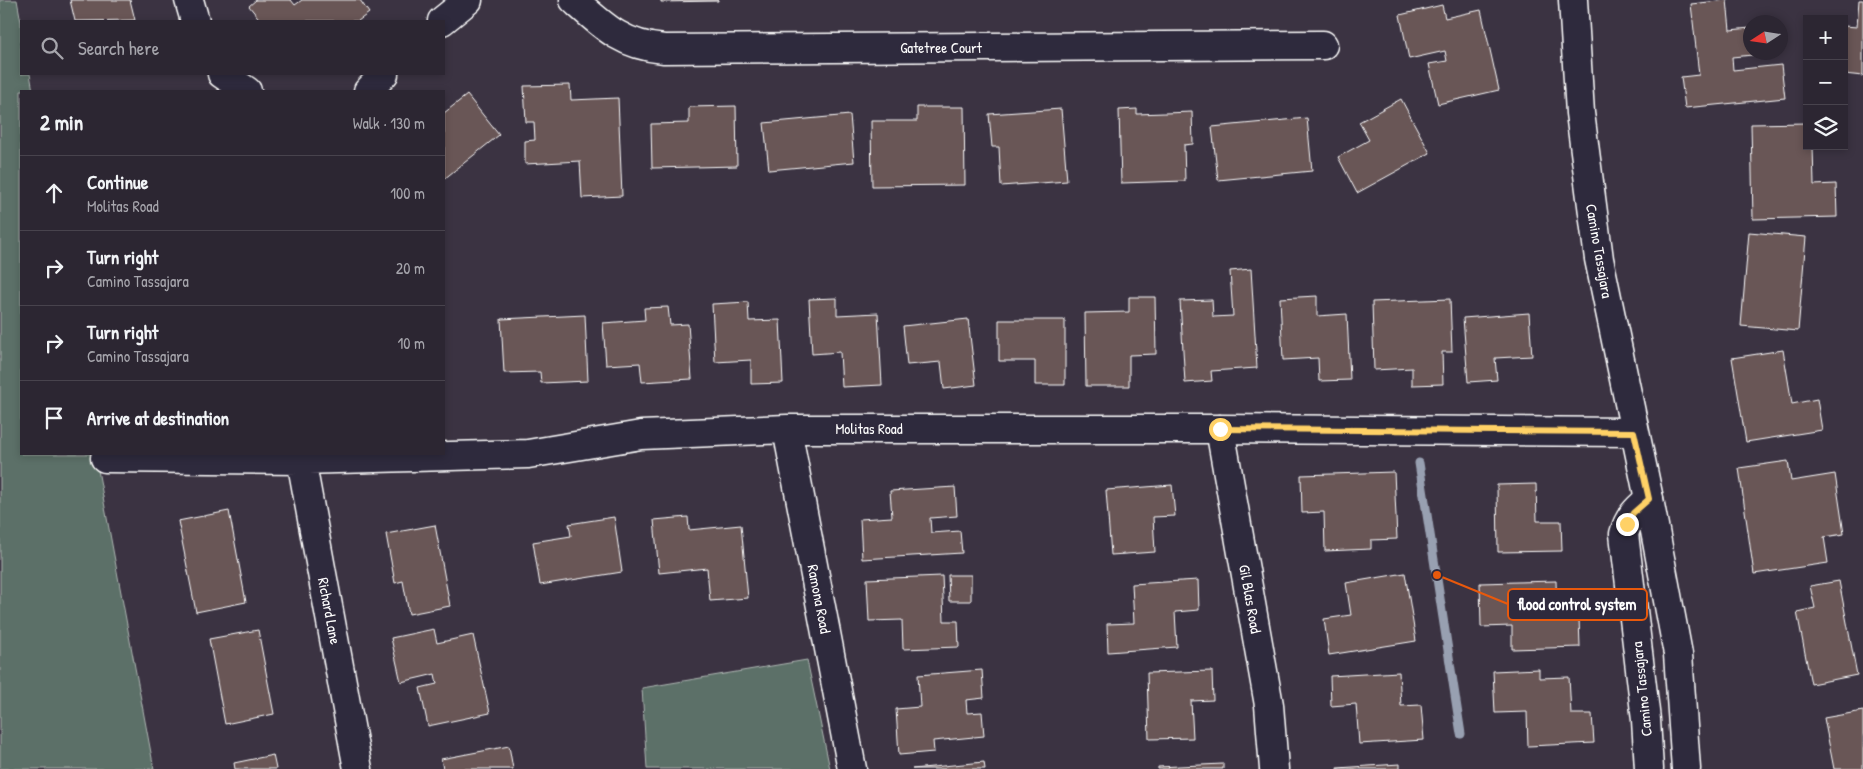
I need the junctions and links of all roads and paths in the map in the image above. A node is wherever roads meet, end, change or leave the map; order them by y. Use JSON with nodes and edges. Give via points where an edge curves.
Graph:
{"nodes":[{"id":1,"x":189,"y":0,"type":"edge"},
{"id":2,"x":468,"y":0,"type":"edge"},
{"id":3,"x":574,"y":0,"type":"edge"},
{"id":4,"x":1573,"y":0,"type":"edge"},
{"id":5,"x":194,"y":20,"type":"edge"},
{"id":6,"x":443,"y":20,"type":"edge"},
{"id":7,"x":1323,"y":45,"type":"dead end"},
{"id":8,"x":223,"y":75,"type":"edge"},
{"id":9,"x":383,"y":75,"type":"edge"},
{"id":10,"x":246,"y":90,"type":"edge"},
{"id":11,"x":369,"y":90,"type":"edge"},
{"id":12,"x":787,"y":429,"type":"junction"},
{"id":13,"x":1220,"y":429,"type":"junction"},
{"id":14,"x":1634,"y":432,"type":"junction"},
{"id":15,"x":300,"y":457,"type":"edge"},
{"id":16,"x":105,"y":458,"type":"dead end"},
{"id":17,"x":1649,"y":499,"type":"junction"},
{"id":18,"x":358,"y":769,"type":"edge"},
{"id":19,"x":852,"y":769,"type":"edge"},
{"id":20,"x":1274,"y":769,"type":"edge"},
{"id":21,"x":1650,"y":769,"type":"edge"},
{"id":22,"x":1686,"y":769,"type":"edge"}],
"edges":[{"from":1,"to":5,"type":"street"},
{"from":2,"to":6,"type":"street"},
{"from":3,"to":7,"type":"street","name":"Gatetree Court","via":[[615,34],[647,47]]},
{"from":4,"to":14,"type":"street","name":"Camino Tassajara","via":[[1580,113],[1592,210]]},
{"from":8,"to":10,"type":"street"},
{"from":9,"to":11,"type":"street"},
{"from":12,"to":13,"type":"street","name":"Molitas Road"},
{"from":12,"to":15,"type":"street","name":"Molitas Road","via":[[641,435],[528,454]]},
{"from":12,"to":19,"type":"street","name":"Ramona Road"},
{"from":13,"to":14,"type":"street","name":"Molitas Road"},
{"from":13,"to":20,"type":"street","name":"Gil Blas Road","via":[[1269,705]]},
{"from":14,"to":17,"type":"street","name":"Camino Tassajara"},
{"from":15,"to":16,"type":"street","name":"Molitas Road"},
{"from":15,"to":18,"type":"street","name":"Richard Lane"},
{"from":17,"to":21,"type":"street","name":"Camino Tassajara","via":[[1633,513],[1624,534]]},
{"from":17,"to":22,"type":"street","name":"Camino Tassajara","via":[[1678,654]]}]}
